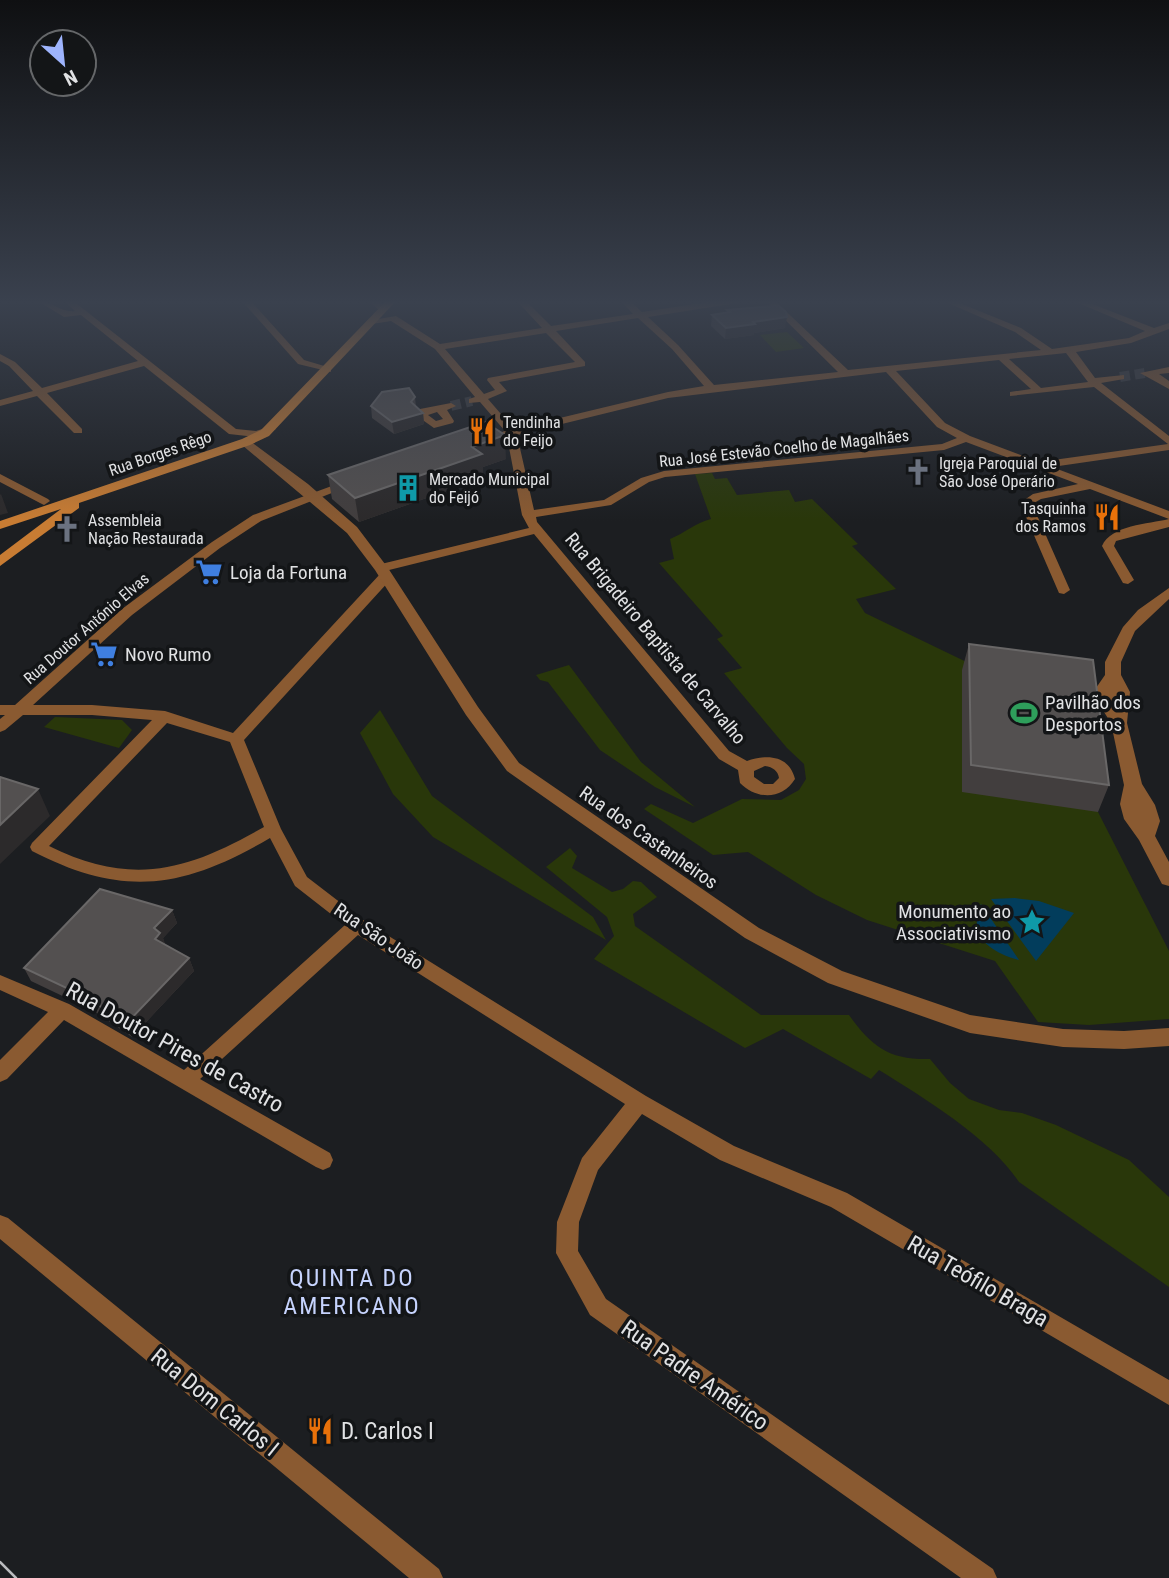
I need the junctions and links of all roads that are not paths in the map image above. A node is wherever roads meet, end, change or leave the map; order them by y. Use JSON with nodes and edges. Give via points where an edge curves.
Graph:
{"nodes":[{"id":1,"x":21,"y":374,"type":"edge"},
{"id":2,"x":105,"y":374,"type":"edge"},
{"id":3,"x":161,"y":374,"type":"edge"},
{"id":4,"x":324,"y":374,"type":"edge"},
{"id":5,"x":458,"y":374,"type":"edge"},
{"id":6,"x":526,"y":374,"type":"edge"},
{"id":7,"x":697,"y":374,"type":"edge"},
{"id":8,"x":846,"y":374,"type":"joint"},
{"id":9,"x":849,"y":374,"type":"edge"},
{"id":10,"x":892,"y":374,"type":"edge"},
{"id":11,"x":1019,"y":374,"type":"edge"},
{"id":12,"x":1087,"y":374,"type":"edge"},
{"id":13,"x":1148,"y":374,"type":"tunnel mouth"},
{"id":14,"x":1120,"y":377,"type":"tunnel mouth"},
{"id":15,"x":1094,"y":383,"type":"junction"},
{"id":16,"x":1169,"y":386,"type":"edge"},
{"id":17,"x":711,"y":388,"type":"junction"},
{"id":18,"x":1039,"y":391,"type":"junction"},
{"id":19,"x":39,"y":392,"type":"junction"},
{"id":20,"x":1014,"y":394,"type":"dead end"},
{"id":21,"x":477,"y":400,"type":"junction"},
{"id":22,"x":0,"y":403,"type":"edge"},
{"id":23,"x":271,"y":429,"type":"junction"},
{"id":24,"x":78,"y":431,"type":"dead end"},
{"id":25,"x":511,"y":432,"type":"junction"},
{"id":26,"x":966,"y":438,"type":"junction"},
{"id":27,"x":1169,"y":441,"type":"edge"},
{"id":28,"x":246,"y":442,"type":"junction"},
{"id":29,"x":471,"y":443,"type":"edge"},
{"id":30,"x":1169,"y":447,"type":"edge"},
{"id":31,"x":1036,"y":465,"type":"junction"},
{"id":32,"x":0,"y":477,"type":"edge"},
{"id":33,"x":363,"y":478,"type":"edge"},
{"id":34,"x":1090,"y":485,"type":"junction"},
{"id":35,"x":313,"y":495,"type":"junction"},
{"id":36,"x":86,"y":497,"type":"junction"},
{"id":37,"x":44,"y":501,"type":"dead end"},
{"id":38,"x":528,"y":515,"type":"junction"},
{"id":39,"x":1169,"y":515,"type":"edge"},
{"id":40,"x":1169,"y":523,"type":"edge"},
{"id":41,"x":0,"y":526,"type":"edge"},
{"id":42,"x":537,"y":530,"type":"junction"},
{"id":43,"x":23,"y":544,"type":"junction"},
{"id":44,"x":0,"y":562,"type":"edge"},
{"id":45,"x":384,"y":572,"type":"junction"},
{"id":46,"x":1128,"y":580,"type":"dead end"},
{"id":47,"x":1064,"y":590,"type":"dead end"},
{"id":48,"x":1169,"y":592,"type":"edge"},
{"id":49,"x":20,"y":709,"type":"junction"},
{"id":50,"x":0,"y":710,"type":"edge"},
{"id":51,"x":165,"y":716,"type":"junction"},
{"id":52,"x":0,"y":727,"type":"edge"},
{"id":53,"x":236,"y":740,"type":"junction"},
{"id":54,"x":747,"y":768,"type":"dead end"},
{"id":55,"x":273,"y":829,"type":"junction"},
{"id":56,"x":1169,"y":879,"type":"edge"},
{"id":57,"x":357,"y":925,"type":"junction"},
{"id":58,"x":0,"y":982,"type":"edge"},
{"id":59,"x":62,"y":1010,"type":"junction"},
{"id":60,"x":1169,"y":1037,"type":"edge"},
{"id":61,"x":0,"y":1073,"type":"edge"},
{"id":62,"x":185,"y":1081,"type":"junction"},
{"id":63,"x":639,"y":1102,"type":"junction"},
{"id":64,"x":323,"y":1160,"type":"dead end"},
{"id":65,"x":783,"y":1177,"type":"joint"},
{"id":66,"x":0,"y":1225,"type":"edge"},
{"id":67,"x":1169,"y":1393,"type":"edge"},
{"id":68,"x":430,"y":1578,"type":"edge"},
{"id":69,"x":984,"y":1578,"type":"edge"}],
"edges":[{"from":1,"to":19,"type":"street"},
{"from":2,"to":19,"type":"street"},
{"from":3,"to":23,"type":"street","via":[[233,432],[257,434]]},
{"from":4,"to":23,"type":"main road","name":"Rua Borges Rêgo"},
{"from":5,"to":21,"type":"street"},
{"from":6,"to":21,"type":"street","via":[[492,380],[502,391]]},
{"from":7,"to":17,"type":"street"},
{"from":8,"to":9,"type":"street"},
{"from":8,"to":17,"type":"street"},
{"from":10,"to":26,"type":"street","via":[[941,425]]},
{"from":11,"to":18,"type":"street"},
{"from":12,"to":15,"type":"street"},
{"from":13,"to":16,"type":"street"},
{"from":14,"to":15,"type":"street"},
{"from":15,"to":18,"type":"street"},
{"from":15,"to":27,"type":"street"},
{"from":17,"to":25,"type":"street"},
{"from":18,"to":20,"type":"street"},
{"from":19,"to":22,"type":"street"},
{"from":19,"to":24,"type":"street"},
{"from":21,"to":25,"type":"street"},
{"from":23,"to":28,"type":"main road","name":"Rua Borges Rêgo"},
{"from":25,"to":29,"type":"street"},
{"from":25,"to":38,"type":"street","name":"Rua Brigadeiro Baptista de Carvalho"},
{"from":26,"to":31,"type":"street"},
{"from":26,"to":38,"type":"street","name":"Rua José Estevão Coelho de Magalhães","via":[[944,447],[664,474],[607,503]]},
{"from":28,"to":35,"type":"street","name":"Rua dos Castanheiros"},
{"from":28,"to":36,"type":"main road","name":"Rua Borges Rêgo"},
{"from":30,"to":31,"type":"street"},
{"from":31,"to":34,"type":"street"},
{"from":32,"to":37,"type":"street"},
{"from":33,"to":35,"type":"street","name":"Rua Doutor António Elvas"},
{"from":34,"to":39,"type":"street"},
{"from":34,"to":47,"type":"street","via":[[1037,496],[1026,503]]},
{"from":35,"to":45,"type":"street","name":"Rua dos Castanheiros","via":[[352,530]]},
{"from":35,"to":49,"type":"street","name":"Rua Doutor António Elvas","via":[[257,518],[216,544],[127,612]]},
{"from":36,"to":41,"type":"main road","name":"Rua Borges Rêgo"},
{"from":36,"to":43,"type":"main road"},
{"from":38,"to":42,"type":"street","name":"Rua Brigadeiro Baptista de Carvalho"},
{"from":40,"to":46,"type":"street","via":[[1111,539],[1108,546]]},
{"from":41,"to":43,"type":"main road","via":[[20,532]]},
{"from":42,"to":45,"type":"street","name":"Rua Brigadeiro Baptista de Carvalho"},
{"from":42,"to":54,"type":"street","name":"Rua Brigadeiro Baptista de Carvalho","via":[[724,755]]},
{"from":43,"to":44,"type":"main road"},
{"from":45,"to":53,"type":"street"},
{"from":45,"to":60,"type":"street","name":"Rua dos Castanheiros","via":[[513,767],[752,933],[835,977],[970,1024],[1063,1038]]},
{"from":48,"to":56,"type":"street","via":[[1128,630],[1104,688],[1105,701],[1119,723],[1133,785],[1129,804],[1133,819]]},
{"from":49,"to":50,"type":"street"},
{"from":49,"to":51,"type":"street","via":[[122,710]]},
{"from":49,"to":52,"type":"street","name":"Rua Doutor António Elvas"},
{"from":51,"to":53,"type":"street"},
{"from":51,"to":55,"type":"street","via":[[38,848],[96,873],[152,876],[209,863]]},
{"from":53,"to":55,"type":"street","name":"Rua São João"},
{"from":55,"to":57,"type":"street","name":"Rua São João","via":[[301,881]]},
{"from":57,"to":62,"type":"street"},
{"from":57,"to":63,"type":"street","name":"Rua São João"},
{"from":58,"to":59,"type":"street","name":"Rua Doutor Pires de Castro"},
{"from":59,"to":61,"type":"street"},
{"from":59,"to":62,"type":"street","name":"Rua Doutor Pires de Castro"},
{"from":62,"to":64,"type":"street","name":"Rua Doutor Pires de Castro"},
{"from":63,"to":65,"type":"street","name":"Rua São João","via":[[727,1153]]},
{"from":63,"to":69,"type":"street","name":"Rua Padre Américo","via":[[589,1165],[568,1222],[567,1253],[598,1307]]},
{"from":65,"to":67,"type":"street","name":"Rua Teófilo Braga","via":[[839,1200]]},
{"from":66,"to":68,"type":"street","name":"Rua Dom Carlos I"}]}
